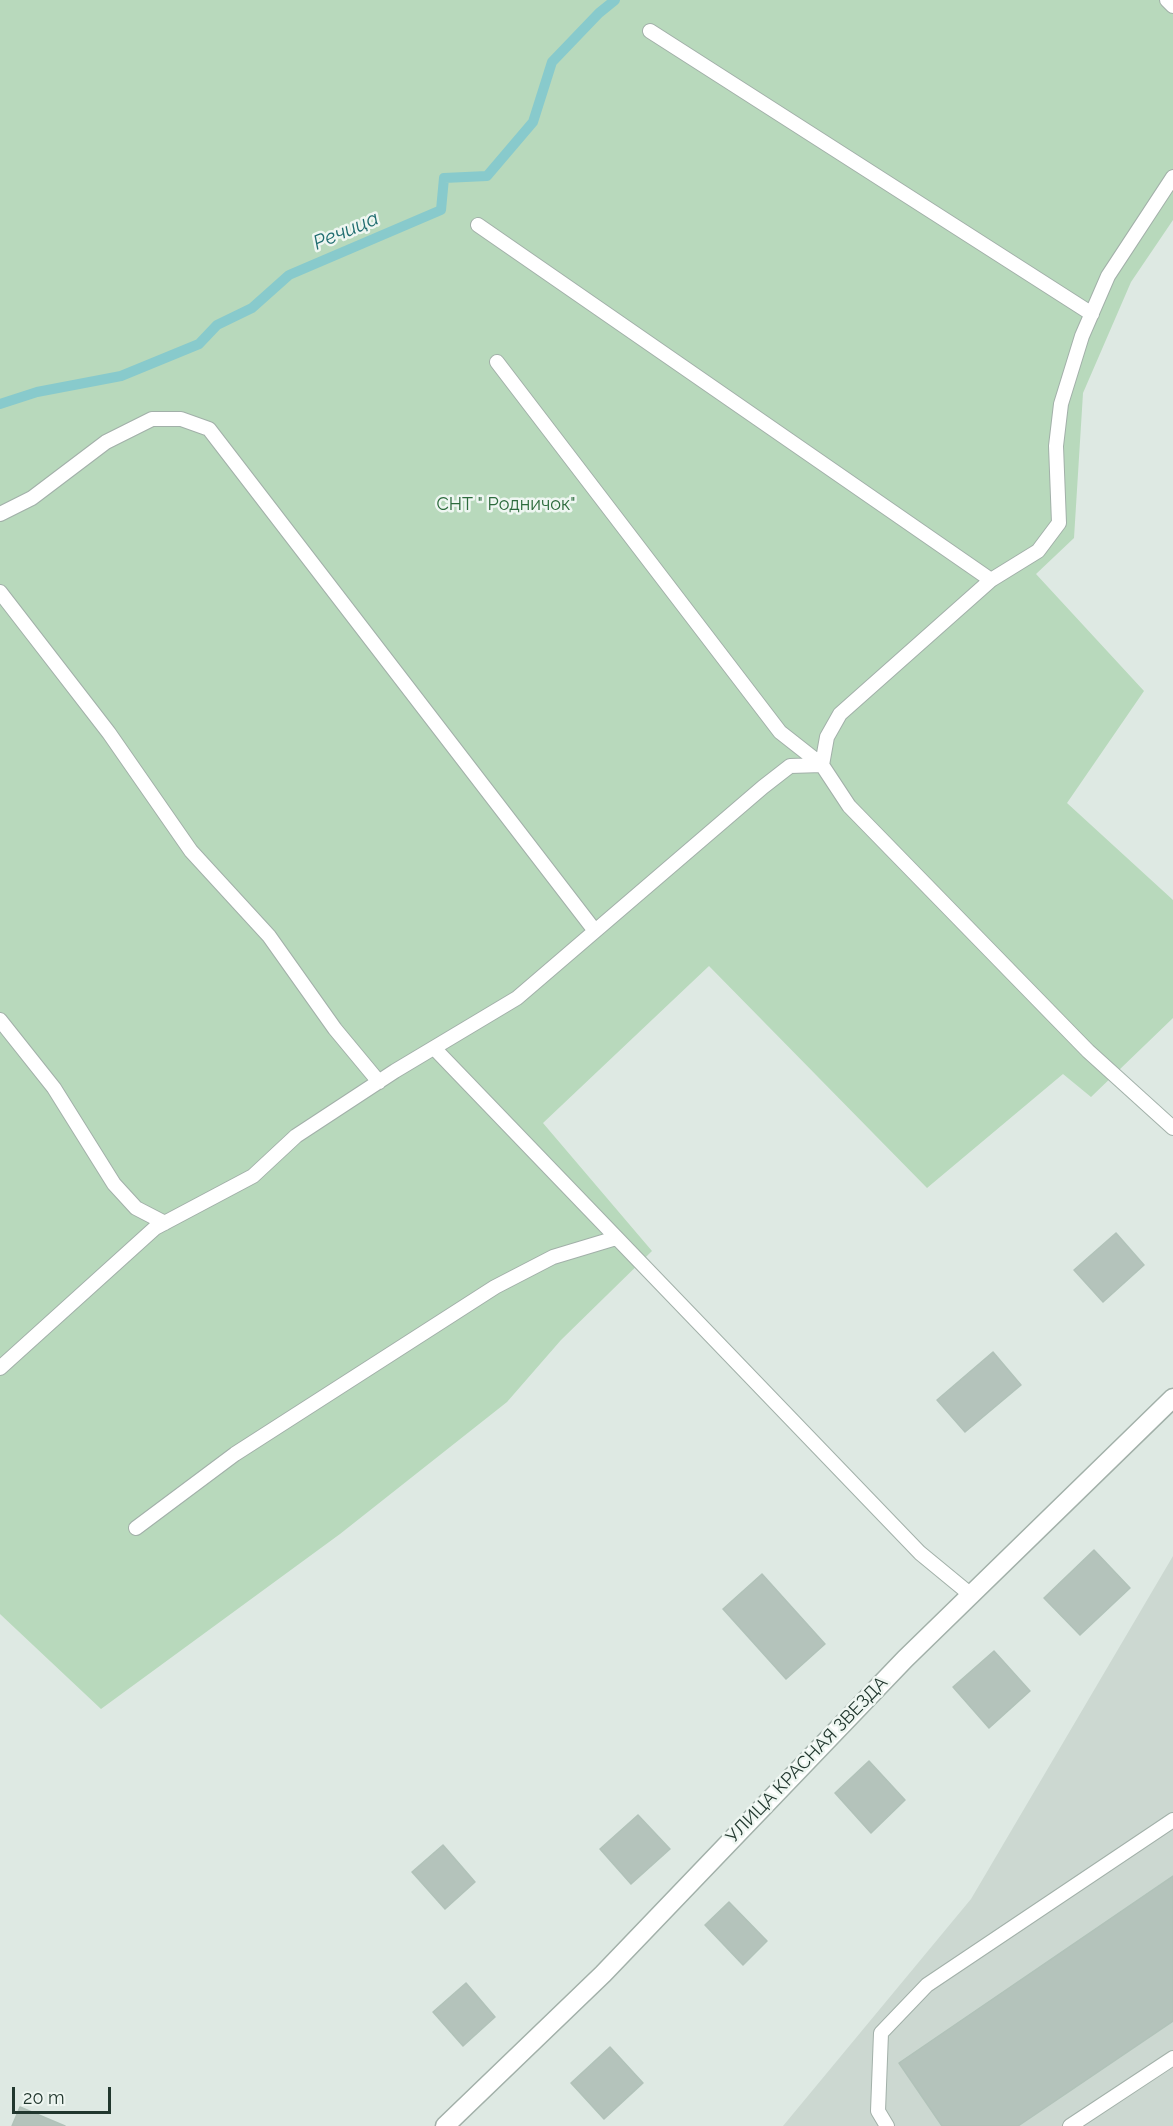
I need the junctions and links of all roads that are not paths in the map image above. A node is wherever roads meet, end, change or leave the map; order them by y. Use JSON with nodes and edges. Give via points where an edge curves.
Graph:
{"nodes":[{"id":1,"x":1167,"y":0,"type":"edge"},
{"id":2,"x":1173,"y":6,"type":"edge"},
{"id":3,"x":650,"y":31,"type":"dead end"},
{"id":4,"x":1173,"y":177,"type":"edge"},
{"id":5,"x":478,"y":225,"type":"dead end"},
{"id":6,"x":1092,"y":314,"type":"junction"},
{"id":7,"x":497,"y":362,"type":"dead end"},
{"id":8,"x":0,"y":514,"type":"edge"},
{"id":9,"x":992,"y":580,"type":"junction"},
{"id":10,"x":0,"y":592,"type":"edge"},
{"id":11,"x":822,"y":765,"type":"junction"},
{"id":12,"x":595,"y":931,"type":"junction"},
{"id":13,"x":0,"y":1020,"type":"edge"},
{"id":14,"x":434,"y":1048,"type":"junction"},
{"id":15,"x":379,"y":1082,"type":"junction"},
{"id":16,"x":1173,"y":1128,"type":"edge"},
{"id":17,"x":165,"y":1223,"type":"junction"},
{"id":18,"x":616,"y":1238,"type":"junction"},
{"id":19,"x":0,"y":1368,"type":"edge"},
{"id":20,"x":1173,"y":1398,"type":"edge"},
{"id":21,"x":136,"y":1528,"type":"dead end"},
{"id":22,"x":971,"y":1595,"type":"junction"},
{"id":23,"x":1173,"y":1820,"type":"edge"},
{"id":24,"x":1173,"y":2058,"type":"edge"},
{"id":25,"x":445,"y":2126,"type":"edge"},
{"id":26,"x":887,"y":2126,"type":"edge"},
{"id":27,"x":1070,"y":2126,"type":"edge"}],
"edges":[{"from":1,"to":2,"type":"lane"},
{"from":3,"to":6,"type":"lane"},
{"from":4,"to":6,"type":"lane","via":[[1108,276]]},
{"from":5,"to":9,"type":"lane"},
{"from":6,"to":9,"type":"lane","via":[[1061,404],[1056,446],[1059,523],[1038,551]]},
{"from":7,"to":11,"type":"lane","via":[[780,732]]},
{"from":8,"to":12,"type":"lane","via":[[32,498],[106,442],[152,419],[181,419],[209,429]]},
{"from":9,"to":11,"type":"lane","via":[[840,714],[827,737]]},
{"from":10,"to":15,"type":"lane","via":[[109,733],[191,851],[270,936],[334,1029]]},
{"from":11,"to":12,"type":"lane","via":[[790,766]]},
{"from":11,"to":16,"type":"lane","via":[[849,806],[1088,1051]]},
{"from":12,"to":14,"type":"lane","via":[[517,998]]},
{"from":13,"to":17,"type":"lane","via":[[54,1088],[114,1184],[136,1208]]},
{"from":14,"to":15,"type":"lane"},
{"from":14,"to":18,"type":"lane"},
{"from":15,"to":17,"type":"lane","via":[[296,1136],[253,1176]]},
{"from":17,"to":19,"type":"lane"},
{"from":18,"to":21,"type":"lane","via":[[553,1257],[495,1287],[235,1454]]},
{"from":18,"to":22,"type":"lane","via":[[920,1553]]},
{"from":20,"to":22,"type":"street","name":"УЛИЦА КРАСНАЯ ЗВЕЗДА"},
{"from":22,"to":25,"type":"street","name":"УЛИЦА КРАСНАЯ ЗВЕЗДА","via":[[603,1974]]},
{"from":23,"to":26,"type":"lane","via":[[927,1985],[881,2033],[878,2111]]},
{"from":24,"to":27,"type":"lane"}]}
